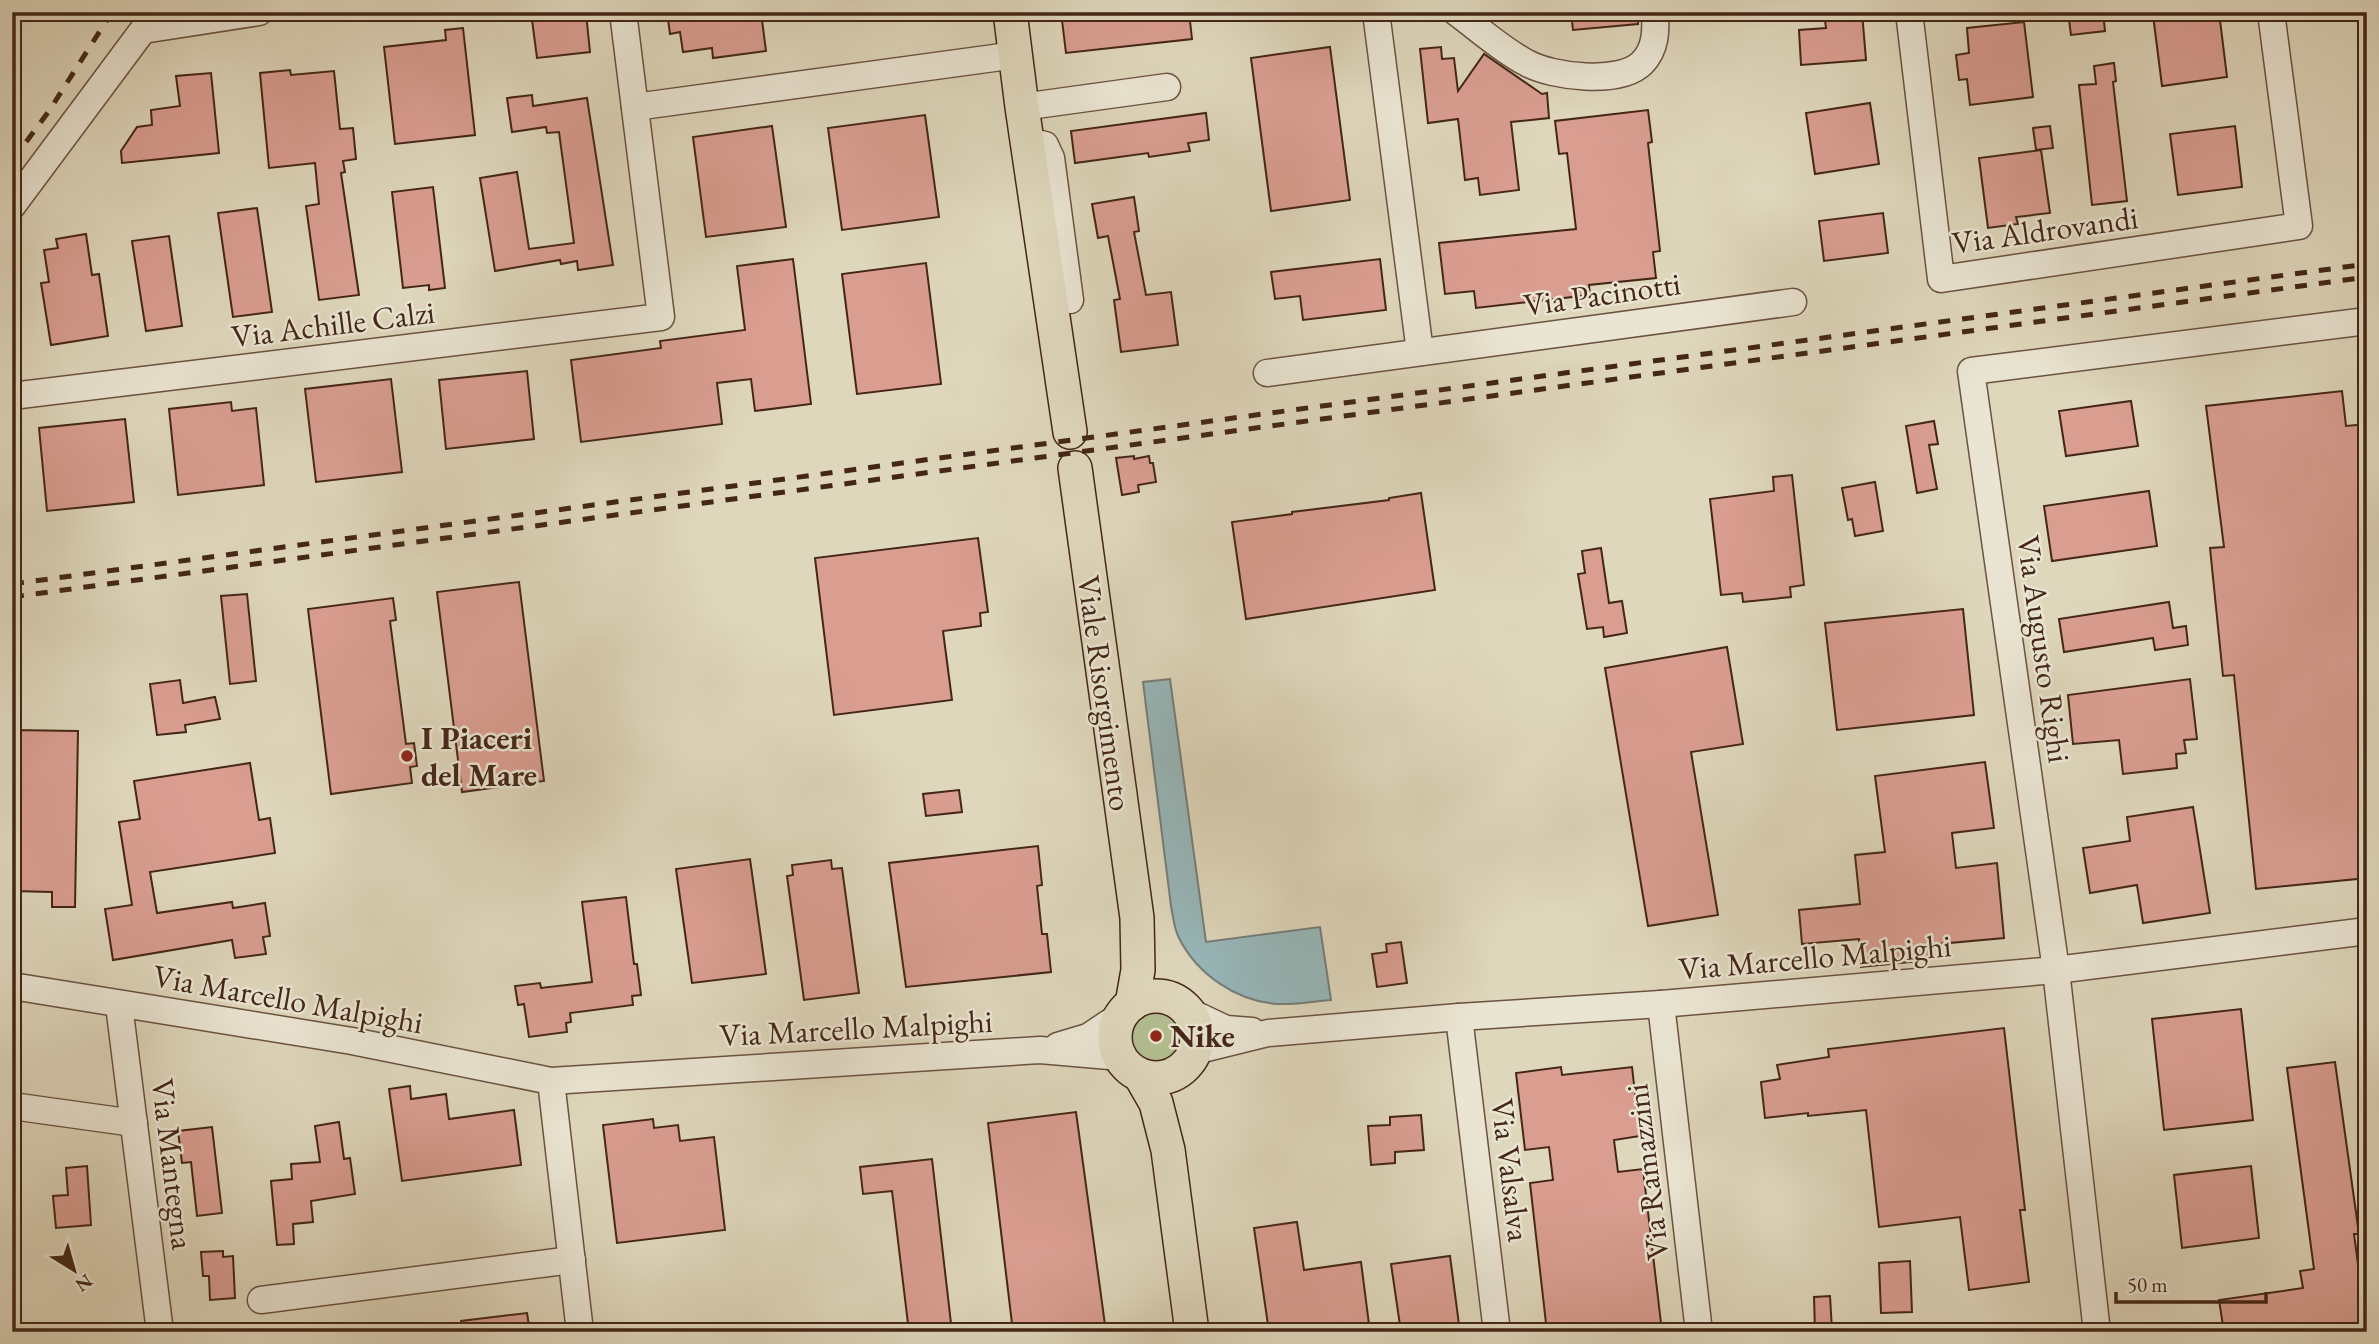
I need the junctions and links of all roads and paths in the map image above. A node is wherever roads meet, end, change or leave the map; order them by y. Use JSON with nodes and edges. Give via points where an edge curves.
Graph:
{"nodes":[{"id":1,"x":259,"y":12,"type":"edge"},
{"id":2,"x":623,"y":12,"type":"edge"},
{"id":3,"x":1010,"y":12,"type":"edge"},
{"id":4,"x":1376,"y":12,"type":"edge"},
{"id":5,"x":1456,"y":12,"type":"edge"},
{"id":6,"x":1655,"y":12,"type":"edge"},
{"id":7,"x":1909,"y":12,"type":"edge"},
{"id":8,"x":2271,"y":12,"type":"edge"},
{"id":9,"x":1016,"y":55,"type":"junction"},
{"id":10,"x":1167,"y":87,"type":"dead end"},
{"id":11,"x":635,"y":107,"type":"junction"},
{"id":12,"x":1022,"y":107,"type":"junction"},
{"id":13,"x":1028,"y":141,"type":"junction"},
{"id":14,"x":12,"y":206,"type":"edge"},
{"id":15,"x":1070,"y":300,"type":"dead end"},
{"id":16,"x":1793,"y":302,"type":"dead end"},
{"id":17,"x":2367,"y":321,"type":"edge"},
{"id":18,"x":1420,"y":352,"type":"junction"},
{"id":19,"x":1267,"y":373,"type":"dead end"},
{"id":20,"x":12,"y":396,"type":"edge"},
{"id":21,"x":1070,"y":432,"type":"dead end"},
{"id":22,"x":1074,"y":467,"type":"dead end"},
{"id":23,"x":1137,"y":918,"type":"junction"},
{"id":24,"x":2367,"y":931,"type":"edge"},
{"id":25,"x":2056,"y":970,"type":"junction"},
{"id":26,"x":12,"y":986,"type":"edge"},
{"id":27,"x":1661,"y":1004,"type":"junction"},
{"id":28,"x":119,"y":1005,"type":"junction"},
{"id":29,"x":1179,"y":1005,"type":"junction"},
{"id":30,"x":1127,"y":1009,"type":"junction"},
{"id":31,"x":1459,"y":1017,"type":"junction"},
{"id":32,"x":1268,"y":1033,"type":"junction"},
{"id":33,"x":1040,"y":1051,"type":"junction"},
{"id":34,"x":1189,"y":1059,"type":"junction"},
{"id":35,"x":1130,"y":1066,"type":"junction"},
{"id":36,"x":551,"y":1080,"type":"junction"},
{"id":37,"x":12,"y":1106,"type":"edge"},
{"id":38,"x":134,"y":1123,"type":"junction"},
{"id":39,"x":1168,"y":1150,"type":"junction"},
{"id":40,"x":572,"y":1260,"type":"junction"},
{"id":41,"x":261,"y":1300,"type":"dead end"},
{"id":42,"x":160,"y":1332,"type":"edge"},
{"id":43,"x":580,"y":1332,"type":"edge"},
{"id":44,"x":1192,"y":1332,"type":"edge"},
{"id":45,"x":1497,"y":1332,"type":"edge"},
{"id":46,"x":1699,"y":1332,"type":"edge"},
{"id":47,"x":2097,"y":1332,"type":"edge"}],
"edges":[{"from":1,"to":14,"type":"street","via":[[142,30]]},
{"from":2,"to":11,"type":"street"},
{"from":3,"to":9,"type":"main road"},
{"from":4,"to":18,"type":"street"},
{"from":5,"to":6,"type":"street","via":[[1527,63],[1565,76],[1587,77],[1622,73],[1641,64],[1653,44]]},
{"from":7,"to":8,"type":"street","name":"Via Aldrovandi","via":[[1941,279],[2299,226]]},
{"from":9,"to":11,"type":"street"},
{"from":9,"to":12,"type":"main road"},
{"from":10,"to":12,"type":"street"},
{"from":11,"to":20,"type":"street","name":"Via Achille Calzi","via":[[661,317]]},
{"from":12,"to":13,"type":"main road"},
{"from":13,"to":15,"type":"street","via":[[1045,145],[1051,158]]},
{"from":13,"to":21,"type":"main road"},
{"from":16,"to":18,"type":"street","name":"Via Pacinotti"},
{"from":17,"to":25,"type":"street","name":"Via Augusto Righi","via":[[1972,371]]},
{"from":18,"to":19,"type":"street","name":"Via Pacinotti"},
{"from":22,"to":23,"type":"main road","name":"Viale Risorgimento"},
{"from":23,"to":29,"type":"main road","name":"Viale Risorgimento","via":[[1151,967]]},
{"from":23,"to":30,"type":"main road","name":"Viale Risorgimento","via":[[1138,970]]},
{"from":24,"to":25,"type":"street","name":"Via Marcello Malpighi"},
{"from":25,"to":27,"type":"street","name":"Via Marcello Malpighi"},
{"from":25,"to":47,"type":"street","name":"Via Augusto Righi"},
{"from":26,"to":28,"type":"street","name":"Via Marcello Malpighi"},
{"from":27,"to":31,"type":"street","name":"Via Marcello Malpighi"},
{"from":27,"to":46,"type":"street","name":"Via Ramazzini"},
{"from":28,"to":36,"type":"street","name":"Via Marcello Malpighi","via":[[352,1041]]},
{"from":28,"to":38,"type":"street","name":"Via Mantegna"},
{"from":29,"to":30,"type":"main road","via":[[1156,996]]},
{"from":29,"to":32,"type":"street","name":"Via Marcello Malpighi","via":[[1226,1029]]},
{"from":29,"to":34,"type":"main road","name":"Viale Risorgimento","via":[[1195,1024],[1197,1038]]},
{"from":30,"to":33,"type":"street","name":"Via Marcello Malpighi","via":[[1088,1037]]},
{"from":30,"to":35,"type":"main road","name":"Viale Risorgimento","via":[[1115,1036]]},
{"from":31,"to":32,"type":"street","name":"Via Marcello Malpighi"},
{"from":31,"to":45,"type":"street","name":"Via Valsalva"},
{"from":32,"to":34,"type":"street","name":"Via Marcello Malpighi"},
{"from":33,"to":35,"type":"street","name":"Via Marcello Malpighi"},
{"from":33,"to":36,"type":"street","name":"Via Marcello Malpighi"},
{"from":34,"to":35,"type":"main road","via":[[1163,1077]]},
{"from":34,"to":39,"type":"main road","name":"Viale Risorgimento","via":[[1171,1103]]},
{"from":35,"to":39,"type":"main road","name":"Viale Risorgimento","via":[[1156,1104]]},
{"from":36,"to":40,"type":"street"},
{"from":37,"to":38,"type":"street"},
{"from":38,"to":42,"type":"street","name":"Via Mantegna"},
{"from":39,"to":44,"type":"main road","name":"Viale Risorgimento"},
{"from":40,"to":41,"type":"street"},
{"from":40,"to":43,"type":"street"}]}
